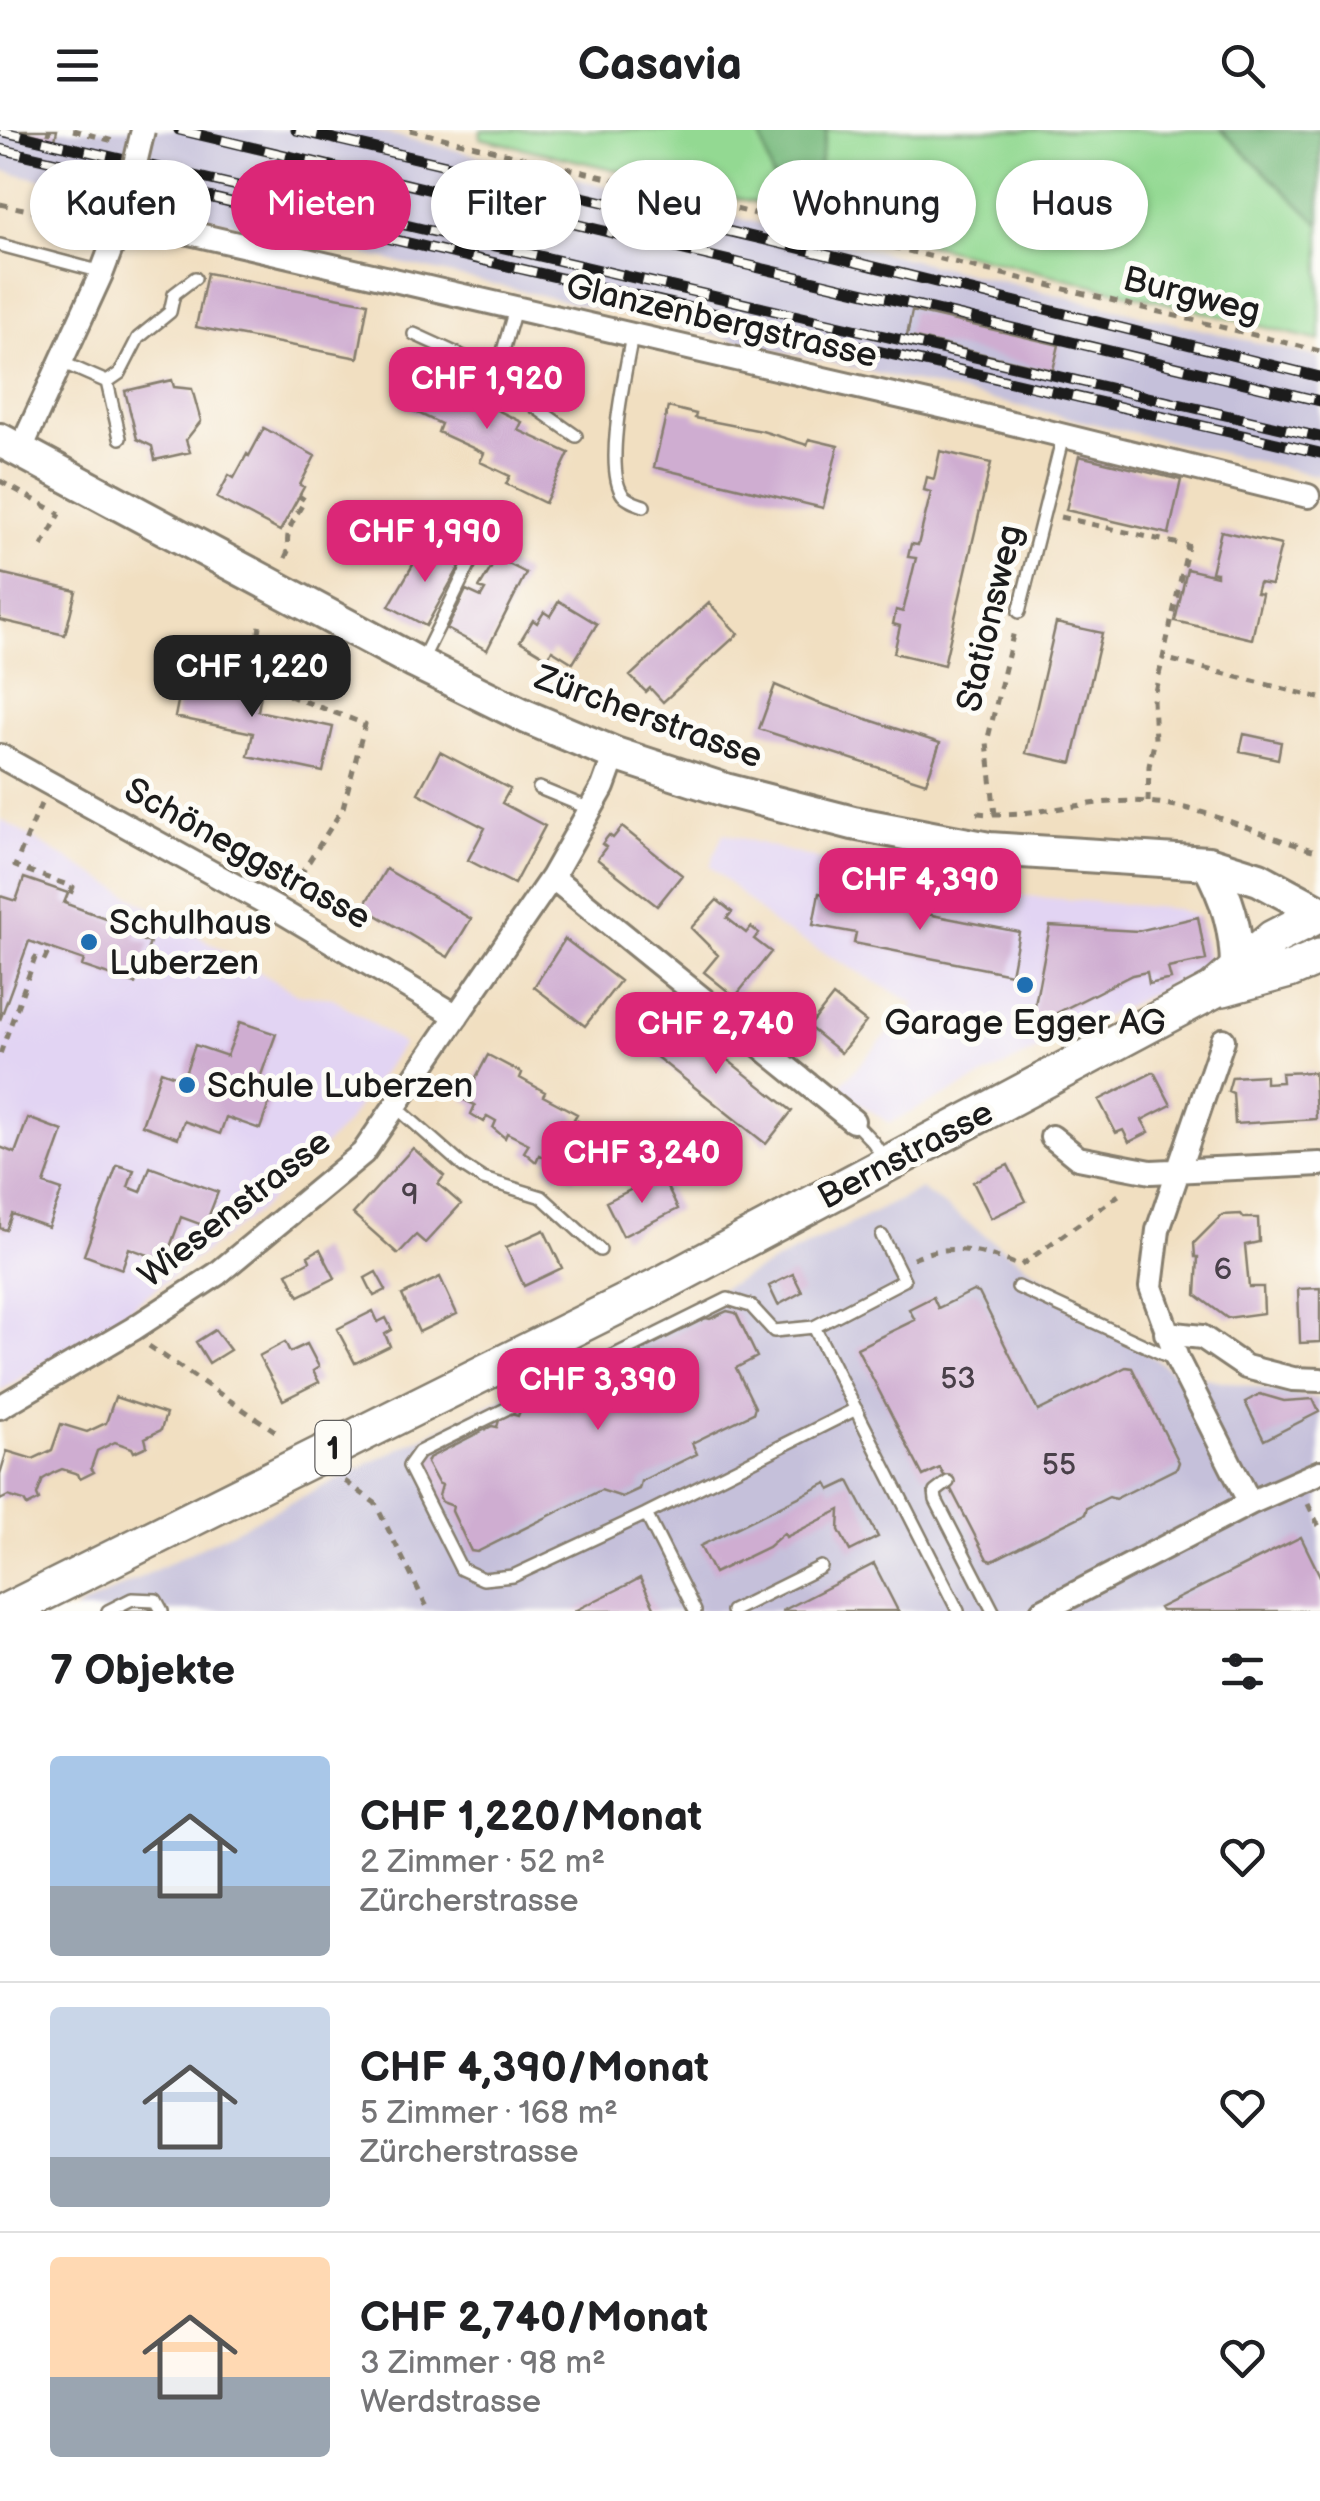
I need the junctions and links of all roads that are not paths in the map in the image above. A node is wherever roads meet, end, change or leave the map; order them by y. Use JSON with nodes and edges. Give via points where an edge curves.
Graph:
{"nodes":[{"id":1,"x":144,"y":130,"type":"edge"},
{"id":2,"x":136,"y":160,"type":"edge"},
{"id":3,"x":211,"y":238,"type":"edge"},
{"id":4,"x":0,"y":245,"type":"edge"},
{"id":5,"x":111,"y":250,"type":"edge"},
{"id":6,"x":102,"y":272,"type":"junction"},
{"id":7,"x":195,"y":278,"type":"dead end"},
{"id":8,"x":515,"y":308,"type":"junction"},
{"id":9,"x":414,"y":334,"type":"dead end"},
{"id":10,"x":632,"y":336,"type":"junction"},
{"id":11,"x":61,"y":362,"type":"junction"},
{"id":12,"x":497,"y":372,"type":"junction"},
{"id":13,"x":106,"y":382,"type":"junction"},
{"id":14,"x":576,"y":436,"type":"dead end"},
{"id":15,"x":1063,"y":436,"type":"junction"},
{"id":16,"x":120,"y":438,"type":"dead end"},
{"id":17,"x":10,"y":445,"type":"edge"},
{"id":18,"x":1308,"y":496,"type":"dead end"},
{"id":19,"x":644,"y":506,"type":"dead end"},
{"id":20,"x":479,"y":544,"type":"dead end"},
{"id":21,"x":1019,"y":612,"type":"road end"},
{"id":22,"x":420,"y":664,"type":"junction"},
{"id":23,"x":614,"y":754,"type":"junction"},
{"id":24,"x":0,"y":756,"type":"edge"},
{"id":25,"x":538,"y":788,"type":"dead end"},
{"id":26,"x":590,"y":810,"type":"junction"},
{"id":27,"x":1208,"y":863,"type":"junction"},
{"id":28,"x":552,"y":877,"type":"junction"},
{"id":29,"x":1320,"y":913,"type":"edge"},
{"id":30,"x":1320,"y":956,"type":"edge"},
{"id":31,"x":1225,"y":980,"type":"junction"},
{"id":32,"x":457,"y":1016,"type":"junction"},
{"id":33,"x":1223,"y":1040,"type":"dead end"},
{"id":34,"x":395,"y":1106,"type":"junction"},
{"id":35,"x":853,"y":1121,"type":"joint"},
{"id":36,"x":1052,"y":1137,"type":"dead end"},
{"id":37,"x":887,"y":1164,"type":"junction"},
{"id":38,"x":1320,"y":1164,"type":"edge"},
{"id":39,"x":1180,"y":1172,"type":"junction"},
{"id":40,"x":882,"y":1236,"type":"dead end"},
{"id":41,"x":600,"y":1250,"type":"dead end"},
{"id":42,"x":1018,"y":1288,"type":"dead end"},
{"id":43,"x":814,"y":1326,"type":"junction"},
{"id":44,"x":1166,"y":1333,"type":"junction"},
{"id":45,"x":1178,"y":1361,"type":"junction"},
{"id":46,"x":1320,"y":1380,"type":"edge"},
{"id":47,"x":0,"y":1407,"type":"edge"},
{"id":48,"x":856,"y":1410,"type":"junction"},
{"id":49,"x":1320,"y":1472,"type":"edge"},
{"id":50,"x":948,"y":1482,"type":"dead end"},
{"id":51,"x":1250,"y":1503,"type":"junction"},
{"id":52,"x":646,"y":1514,"type":"junction"},
{"id":53,"x":821,"y":1567,"type":"dead end"},
{"id":54,"x":6,"y":1611,"type":"edge"},
{"id":55,"x":108,"y":1611,"type":"edge"},
{"id":56,"x":162,"y":1611,"type":"edge"},
{"id":57,"x":696,"y":1611,"type":"edge"},
{"id":58,"x":732,"y":1611,"type":"edge"},
{"id":59,"x":958,"y":1611,"type":"edge"},
{"id":60,"x":994,"y":1611,"type":"edge"},
{"id":61,"x":1042,"y":1611,"type":"edge"}],
"edges":[{"from":1,"to":2,"type":"street","bridge":true},
{"from":3,"to":8,"type":"street","name":"Glanzenbergstrasse"},
{"from":4,"to":6,"type":"lane"},
{"from":5,"to":6,"type":"street"},
{"from":6,"to":11,"type":"street"},
{"from":7,"to":13,"type":"lane","via":[[174,294],[170,312],[138,338],[120,374]]},
{"from":8,"to":10,"type":"street","name":"Glanzenbergstrasse"},
{"from":8,"to":12,"type":"lane"},
{"from":9,"to":12,"type":"lane"},
{"from":10,"to":15,"type":"street","name":"Glanzenbergstrasse"},
{"from":10,"to":19,"type":"lane","via":[[615,466],[626,499]]},
{"from":11,"to":13,"type":"lane"},
{"from":11,"to":17,"type":"street"},
{"from":12,"to":14,"type":"lane"},
{"from":13,"to":16,"type":"lane"},
{"from":15,"to":18,"type":"street","name":"Glanzenbergstrasse"},
{"from":15,"to":21,"type":"lane","name":"Stationsweg"},
{"from":17,"to":22,"type":"main road","name":"Zürcherstrasse"},
{"from":20,"to":22,"type":"lane"},
{"from":22,"to":23,"type":"main road","name":"Zürcherstrasse"},
{"from":23,"to":26,"type":"street","name":"Wiesenstrasse"},
{"from":23,"to":27,"type":"main road","name":"Zürcherstrasse","via":[[725,790],[970,846]]},
{"from":24,"to":32,"type":"street","name":"Schöneggstrasse"},
{"from":25,"to":26,"type":"lane"},
{"from":26,"to":28,"type":"street","name":"Wiesenstrasse"},
{"from":27,"to":29,"type":"main road","name":"Zürcherstrasse","via":[[1260,879]]},
{"from":27,"to":31,"type":"main road","via":[[1234,922]]},
{"from":28,"to":32,"type":"street","name":"Wiesenstrasse"},
{"from":28,"to":35,"type":"street"},
{"from":29,"to":31,"type":"main road","name":"Bernstrasse","number":"1","via":[[1273,938]]},
{"from":30,"to":31,"type":"main road","name":"Bernstrasse","number":"1","via":[[1288,970]]},
{"from":31,"to":37,"type":"main road","name":"Bernstrasse","number":"1"},
{"from":32,"to":34,"type":"street","name":"Wiesenstrasse"},
{"from":33,"to":39,"type":"street"},
{"from":34,"to":41,"type":"lane","via":[[482,1179],[542,1197]]},
{"from":34,"to":47,"type":"street","name":"Wiesenstrasse","via":[[363,1152],[217,1274]]},
{"from":35,"to":37,"type":"lane"},
{"from":36,"to":39,"type":"street","via":[[1078,1158]]},
{"from":37,"to":54,"type":"main road","name":"Bernstrasse","number":"1"},
{"from":38,"to":39,"type":"street"},
{"from":39,"to":44,"type":"street","via":[[1158,1230],[1152,1288]]},
{"from":40,"to":43,"type":"lane","via":[[904,1280]]},
{"from":42,"to":45,"type":"lane"},
{"from":43,"to":48,"type":"lane"},
{"from":43,"to":52,"type":"lane","via":[[774,1331],[752,1306],[728,1299],[418,1452],[409,1466],[461,1569],[483,1578],[513,1576]]},
{"from":44,"to":45,"type":"street"},
{"from":44,"to":46,"type":"street","via":[[1202,1337],[1246,1366]]},
{"from":45,"to":51,"type":"street"},
{"from":48,"to":52,"type":"lane"},
{"from":48,"to":59,"type":"lane"},
{"from":49,"to":51,"type":"street"},
{"from":50,"to":60,"type":"lane","via":[[935,1492],[936,1500]]},
{"from":51,"to":61,"type":"street"},
{"from":52,"to":57,"type":"lane"},
{"from":53,"to":58,"type":"lane"},
{"from":55,"to":56,"type":"lane","via":[[132,1599],[156,1600]]}]}
